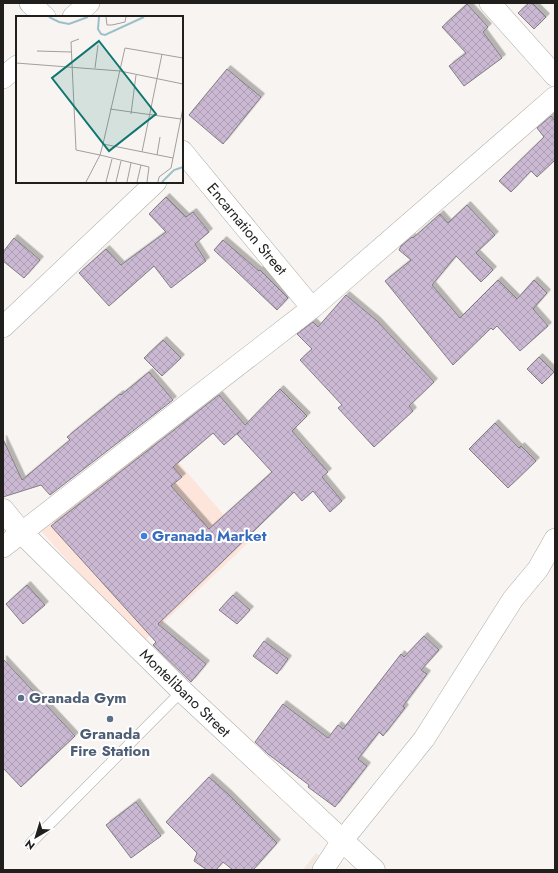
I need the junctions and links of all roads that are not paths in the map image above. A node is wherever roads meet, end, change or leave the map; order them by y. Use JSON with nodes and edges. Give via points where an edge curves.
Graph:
{"nodes":[{"id":1,"x":30,"y":3,"type":"edge"},
{"id":2,"x":89,"y":3,"type":"edge"},
{"id":3,"x":490,"y":3,"type":"edge"},
{"id":4,"x":44,"y":16,"type":"edge"},
{"id":5,"x":74,"y":16,"type":"edge"},
{"id":6,"x":16,"y":67,"type":"edge"},
{"id":7,"x":555,"y":76,"type":"edge"},
{"id":8,"x":3,"y":78,"type":"edge"},
{"id":9,"x":555,"y":97,"type":"edge"},
{"id":10,"x":183,"y":154,"type":"edge"},
{"id":11,"x":155,"y":183,"type":"edge"},
{"id":12,"x":312,"y":308,"type":"junction"},
{"id":13,"x":3,"y":327,"type":"edge"},
{"id":14,"x":3,"y":510,"type":"edge"},
{"id":15,"x":21,"y":532,"type":"junction"},
{"id":16,"x":555,"y":539,"type":"edge"},
{"id":17,"x":3,"y":547,"type":"edge"},
{"id":18,"x":182,"y":692,"type":"junction"},
{"id":19,"x":342,"y":841,"type":"junction"},
{"id":20,"x":30,"y":844,"type":"dead end"},
{"id":21,"x":323,"y":870,"type":"edge"},
{"id":22,"x":374,"y":870,"type":"edge"}],
"edges":[{"from":1,"to":4,"type":"street"},
{"from":2,"to":5,"type":"street"},
{"from":3,"to":7,"type":"street"},
{"from":6,"to":8,"type":"street"},
{"from":9,"to":12,"type":"street"},
{"from":10,"to":12,"type":"street","name":"Encarnation Street"},
{"from":11,"to":13,"type":"street"},
{"from":12,"to":15,"type":"street"},
{"from":14,"to":15,"type":"main road","name":"Montelibano Street"},
{"from":15,"to":17,"type":"street"},
{"from":15,"to":18,"type":"main road","name":"Montelibano Street"},
{"from":16,"to":19,"type":"street","via":[[538,569],[513,598],[424,739]]},
{"from":18,"to":19,"type":"main road","name":"Montelibano Street"},
{"from":18,"to":20,"type":"lane"},
{"from":19,"to":21,"type":"street"},
{"from":19,"to":22,"type":"main road","name":"Montelibano Street"}]}
